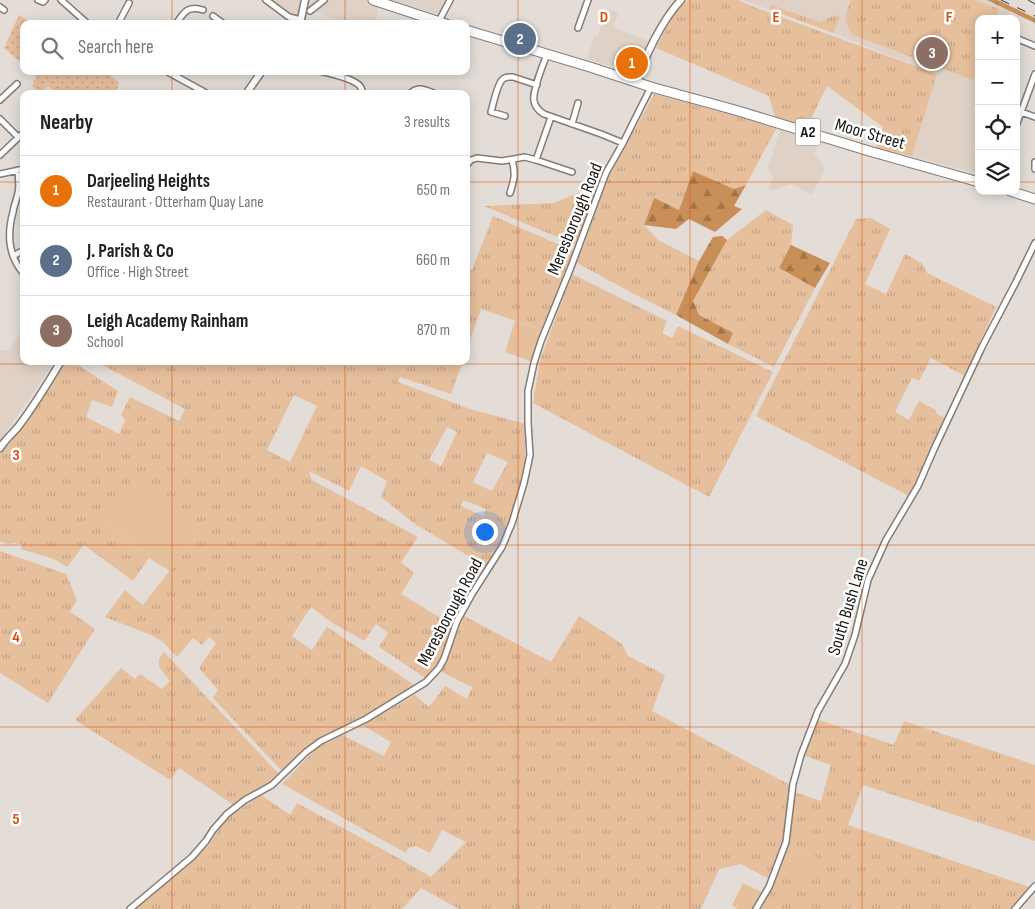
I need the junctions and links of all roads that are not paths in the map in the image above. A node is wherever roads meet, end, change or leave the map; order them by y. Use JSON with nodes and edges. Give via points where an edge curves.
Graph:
{"nodes":[{"id":1,"x":38,"y":0,"type":"edge"},
{"id":2,"x":45,"y":0,"type":"edge"},
{"id":3,"x":61,"y":0,"type":"edge"},
{"id":4,"x":266,"y":0,"type":"edge"},
{"id":5,"x":305,"y":0,"type":"edge"},
{"id":6,"x":324,"y":0,"type":"edge"},
{"id":7,"x":372,"y":0,"type":"edge"},
{"id":8,"x":450,"y":0,"type":"edge"},
{"id":9,"x":588,"y":0,"type":"edge"},
{"id":10,"x":681,"y":0,"type":"edge"},
{"id":11,"x":129,"y":3,"type":"dead end"},
{"id":12,"x":203,"y":10,"type":"dead end"},
{"id":13,"x":310,"y":11,"type":"dead end"},
{"id":14,"x":213,"y":16,"type":"dead end"},
{"id":15,"x":84,"y":20,"type":"edge"},
{"id":16,"x":120,"y":20,"type":"edge"},
{"id":17,"x":179,"y":20,"type":"edge"},
{"id":18,"x":218,"y":20,"type":"edge"},
{"id":19,"x":296,"y":20,"type":"edge"},
{"id":20,"x":301,"y":20,"type":"edge"},
{"id":21,"x":433,"y":20,"type":"edge"},
{"id":22,"x":443,"y":20,"type":"edge"},
{"id":23,"x":578,"y":28,"type":"dead end"},
{"id":24,"x":470,"y":31,"type":"edge"},
{"id":25,"x":1020,"y":40,"type":"edge"},
{"id":26,"x":1035,"y":46,"type":"edge"},
{"id":27,"x":547,"y":54,"type":"junction"},
{"id":28,"x":1035,"y":74,"type":"edge"},
{"id":29,"x":173,"y":75,"type":"edge"},
{"id":30,"x":259,"y":75,"type":"edge"},
{"id":31,"x":332,"y":75,"type":"edge"},
{"id":32,"x":638,"y":82,"type":"junction"},
{"id":33,"x":17,"y":84,"type":"dead end"},
{"id":34,"x":537,"y":85,"type":"junction"},
{"id":35,"x":651,"y":87,"type":"junction"},
{"id":36,"x":201,"y":90,"type":"edge"},
{"id":37,"x":249,"y":90,"type":"edge"},
{"id":38,"x":362,"y":90,"type":"edge"},
{"id":39,"x":413,"y":90,"type":"edge"},
{"id":40,"x":426,"y":90,"type":"edge"},
{"id":41,"x":0,"y":100,"type":"edge"},
{"id":42,"x":578,"y":103,"type":"dead end"},
{"id":43,"x":1020,"y":112,"type":"joint"},
{"id":44,"x":505,"y":116,"type":"dead end"},
{"id":45,"x":551,"y":117,"type":"junction"},
{"id":46,"x":1035,"y":117,"type":"edge"},
{"id":47,"x":0,"y":119,"type":"edge"},
{"id":48,"x":572,"y":124,"type":"junction"},
{"id":49,"x":18,"y":137,"type":"joint"},
{"id":50,"x":623,"y":143,"type":"junction"},
{"id":51,"x":0,"y":155,"type":"edge"},
{"id":52,"x":471,"y":160,"type":"edge"},
{"id":53,"x":512,"y":160,"type":"junction"},
{"id":54,"x":536,"y":160,"type":"junction"},
{"id":55,"x":1035,"y":162,"type":"edge"},
{"id":56,"x":20,"y":169,"type":"edge"},
{"id":57,"x":1035,"y":169,"type":"edge"},
{"id":58,"x":572,"y":172,"type":"dead end"},
{"id":59,"x":0,"y":174,"type":"edge"},
{"id":60,"x":20,"y":180,"type":"edge"},
{"id":61,"x":975,"y":181,"type":"edge"},
{"id":62,"x":510,"y":194,"type":"dead end"},
{"id":63,"x":1020,"y":194,"type":"edge"},
{"id":64,"x":1035,"y":199,"type":"edge"},
{"id":65,"x":1035,"y":243,"type":"edge"},
{"id":66,"x":20,"y":252,"type":"edge"},
{"id":67,"x":13,"y":256,"type":"junction"},
{"id":68,"x":20,"y":269,"type":"edge"},
{"id":69,"x":58,"y":365,"type":"edge"},
{"id":70,"x":0,"y":448,"type":"edge"},
{"id":71,"x":1035,"y":886,"type":"edge"},
{"id":72,"x":130,"y":909,"type":"edge"},
{"id":73,"x":756,"y":909,"type":"edge"},
{"id":74,"x":1015,"y":909,"type":"edge"}],
"edges":[{"from":1,"to":2,"type":"street"},
{"from":3,"to":15,"type":"street"},
{"from":4,"to":19,"type":"street"},
{"from":5,"to":20,"type":"street"},
{"from":6,"to":13,"type":"street"},
{"from":7,"to":21,"type":"main road"},
{"from":8,"to":22,"type":"street"},
{"from":9,"to":23,"type":"street"},
{"from":10,"to":32,"type":"street","via":[[647,54]]},
{"from":11,"to":16,"type":"street"},
{"from":12,"to":17,"type":"street","via":[[187,10]]},
{"from":14,"to":18,"type":"street"},
{"from":24,"to":27,"type":"main road","number":"A2"},
{"from":25,"to":26,"type":"street"},
{"from":27,"to":32,"type":"main road","number":"A2"},
{"from":27,"to":34,"type":"street"},
{"from":28,"to":43,"type":"street"},
{"from":29,"to":36,"type":"street"},
{"from":30,"to":37,"type":"street"},
{"from":31,"to":38,"type":"street","via":[[358,84]]},
{"from":32,"to":35,"type":"main road","name":"Moor Street","number":"A2"},
{"from":33,"to":41,"type":"street"},
{"from":34,"to":44,"type":"street","via":[[504,78],[491,112]]},
{"from":34,"to":45,"type":"street","via":[[536,107]]},
{"from":35,"to":50,"type":"street","name":"Meresborough Road"},
{"from":35,"to":61,"type":"main road","name":"Moor Street","number":"A2"},
{"from":39,"to":40,"type":"street"},
{"from":42,"to":48,"type":"street"},
{"from":43,"to":46,"type":"street"},
{"from":45,"to":48,"type":"street"},
{"from":45,"to":54,"type":"street"},
{"from":47,"to":49,"type":"street"},
{"from":48,"to":50,"type":"street"},
{"from":49,"to":51,"type":"street"},
{"from":50,"to":72,"type":"street","name":"Meresborough Road","via":[[606,173],[534,363],[528,391],[530,455],[512,523],[502,548],[457,621],[439,668],[426,682],[306,752],[272,785],[227,814],[192,857]]},
{"from":52,"to":53,"type":"street"},
{"from":53,"to":54,"type":"street","via":[[525,157]]},
{"from":53,"to":62,"type":"street","via":[[514,181]]},
{"from":54,"to":58,"type":"street"},
{"from":55,"to":57,"type":"street"},
{"from":56,"to":59,"type":"street"},
{"from":60,"to":67,"type":"street","via":[[9,236]]},
{"from":63,"to":64,"type":"main road"},
{"from":65,"to":73,"type":"street","name":"South Bush Lane","via":[[982,347],[918,486],[886,540],[868,580],[845,664],[818,711],[803,747],[793,784],[786,842],[769,887]]},
{"from":66,"to":67,"type":"street"},
{"from":67,"to":68,"type":"street"},
{"from":69,"to":70,"type":"street"},
{"from":71,"to":74,"type":"street"}]}
